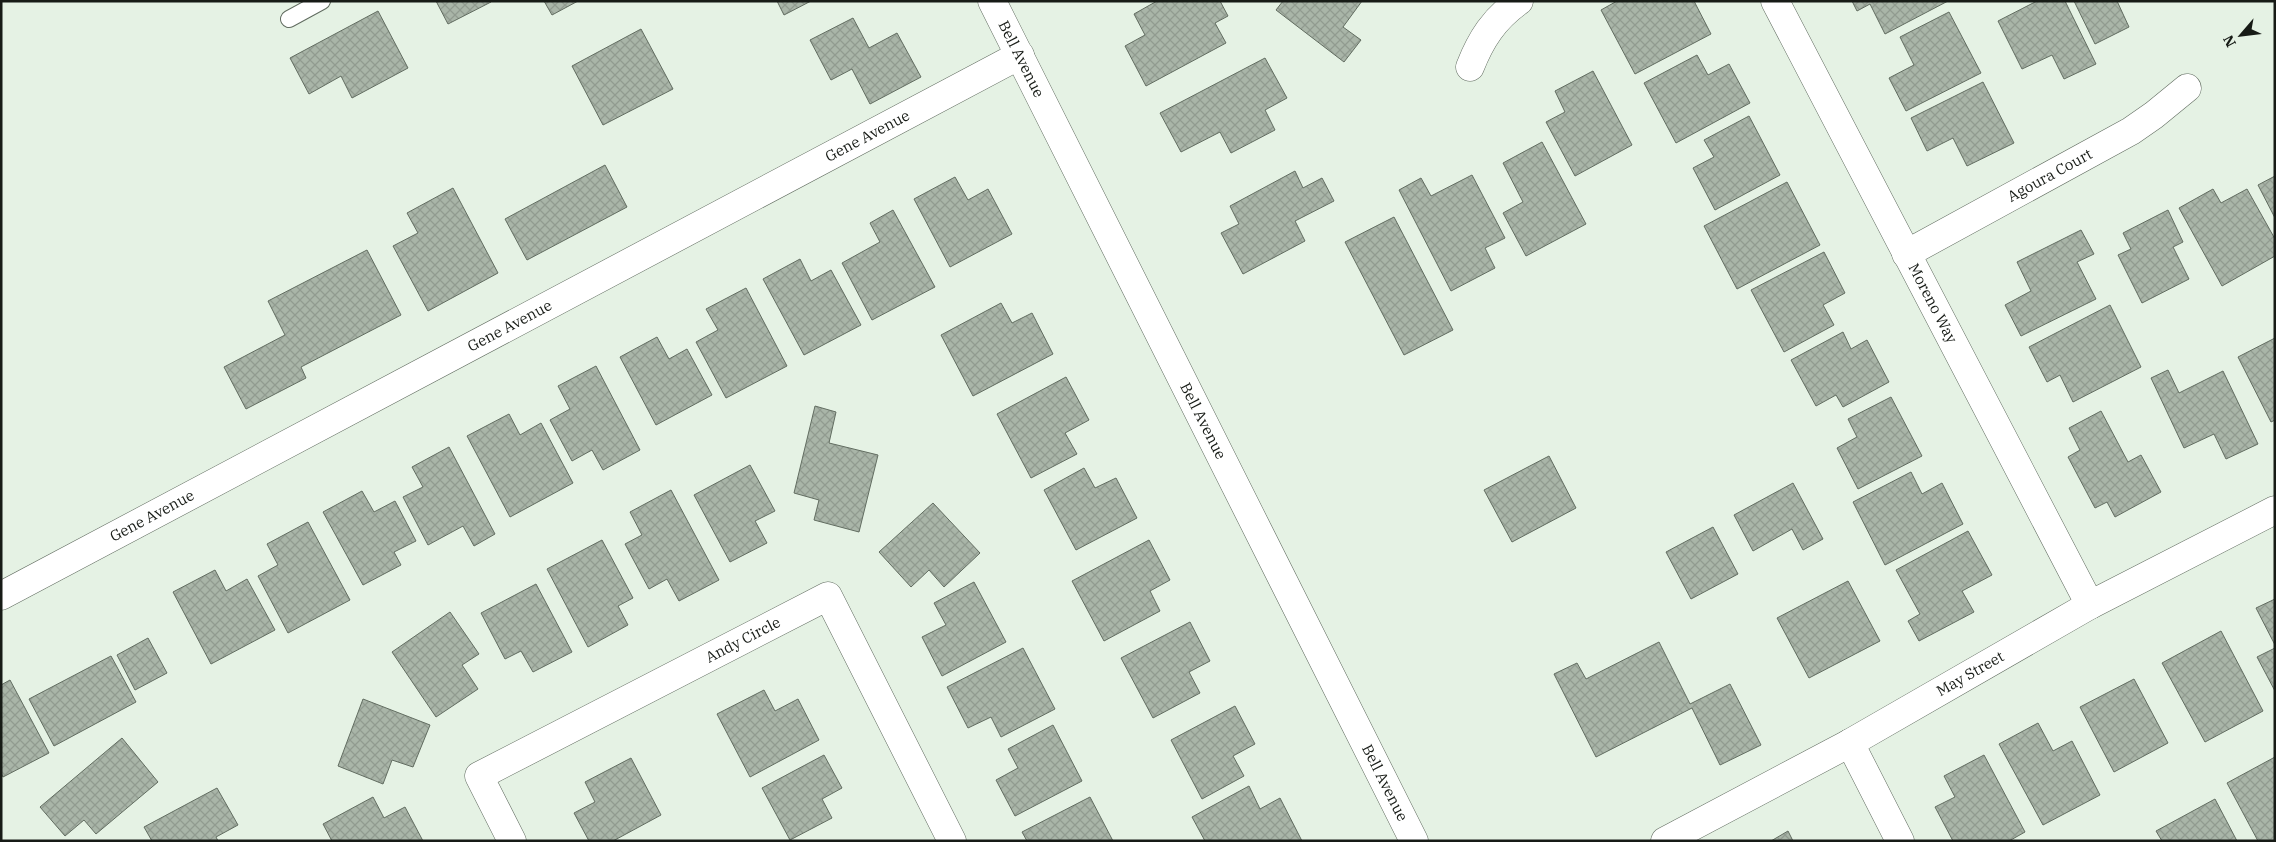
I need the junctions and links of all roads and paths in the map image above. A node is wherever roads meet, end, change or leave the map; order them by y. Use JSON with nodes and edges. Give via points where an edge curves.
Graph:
{"nodes":[{"id":1,"x":322,"y":1,"type":"edge"},
{"id":2,"x":992,"y":1,"type":"edge"},
{"id":3,"x":1519,"y":1,"type":"edge"},
{"id":4,"x":1774,"y":1,"type":"edge"},
{"id":5,"x":289,"y":19,"type":"dead end"},
{"id":6,"x":1020,"y":55,"type":"junction"},
{"id":7,"x":1470,"y":67,"type":"dead end"},
{"id":8,"x":2187,"y":88,"type":"dead end"},
{"id":9,"x":1906,"y":254,"type":"junction"},
{"id":10,"x":2275,"y":510,"type":"edge"},
{"id":11,"x":1,"y":596,"type":"edge"},
{"id":12,"x":2090,"y":606,"type":"junction"},
{"id":13,"x":1850,"y":743,"type":"junction"},
{"id":14,"x":512,"y":841,"type":"edge"},
{"id":15,"x":952,"y":841,"type":"edge"},
{"id":16,"x":1414,"y":841,"type":"edge"},
{"id":17,"x":1665,"y":841,"type":"edge"},
{"id":18,"x":1900,"y":841,"type":"edge"}],
"edges":[{"from":1,"to":5,"type":"lane"},
{"from":2,"to":6,"type":"street","name":"Bell Avenue"},
{"from":3,"to":7,"type":"street","via":[[1493,24],[1479,44]]},
{"from":4,"to":9,"type":"street","name":"Moreno Way"},
{"from":6,"to":11,"type":"street","name":"Gene Avenue"},
{"from":6,"to":16,"type":"street","name":"Bell Avenue"},
{"from":8,"to":9,"type":"street","name":"Agoura Court","via":[[2131,131]]},
{"from":9,"to":12,"type":"street","name":"Moreno Way"},
{"from":10,"to":12,"type":"street","name":"May Street"},
{"from":12,"to":13,"type":"street","name":"May Street"},
{"from":13,"to":17,"type":"street","name":"May Street"},
{"from":13,"to":18,"type":"street"},
{"from":14,"to":15,"type":"street","name":"Andy Circle","via":[[479,776],[828,596]]}]}
